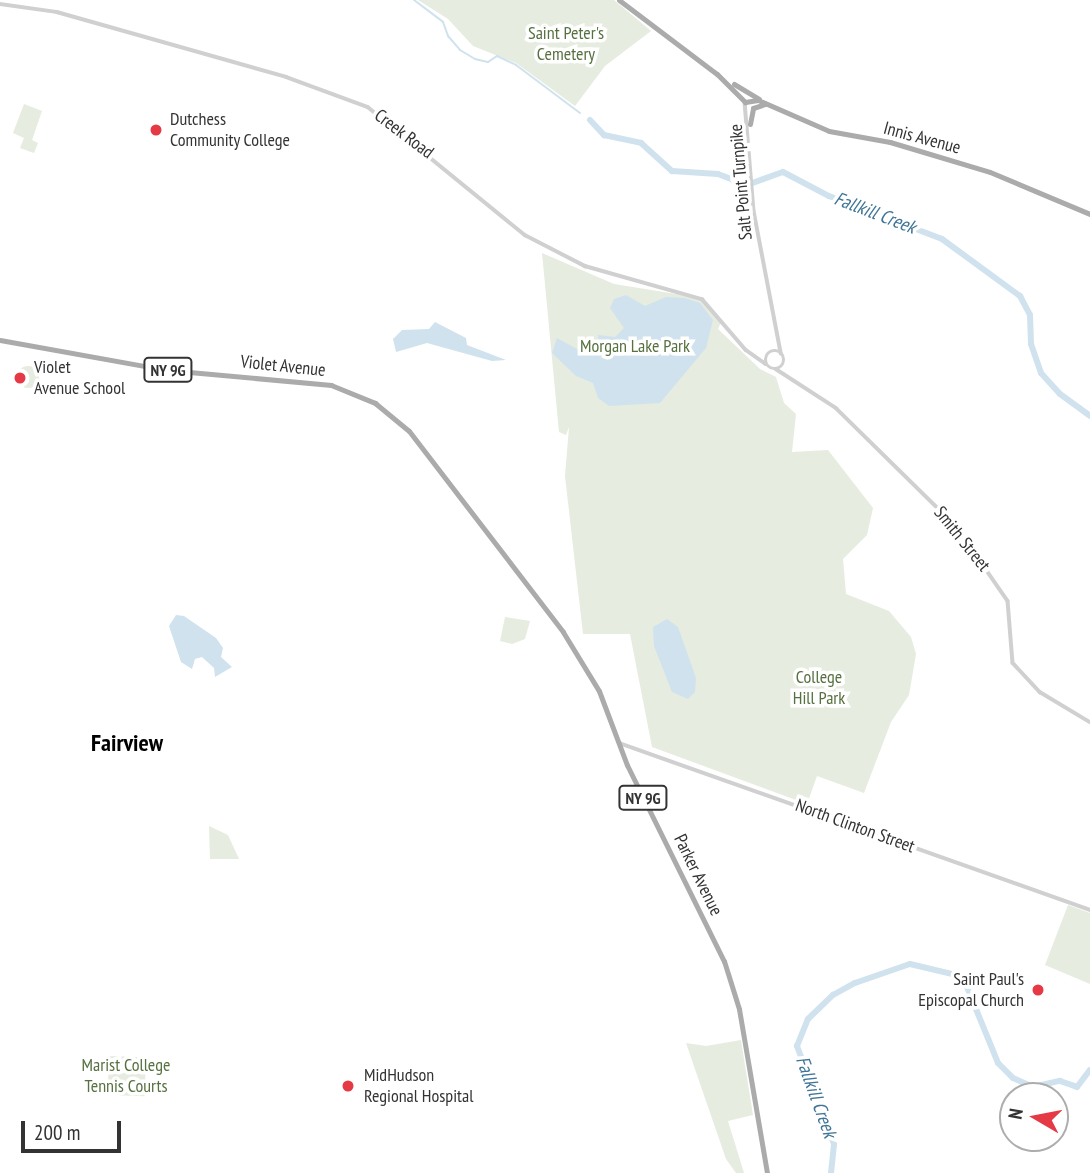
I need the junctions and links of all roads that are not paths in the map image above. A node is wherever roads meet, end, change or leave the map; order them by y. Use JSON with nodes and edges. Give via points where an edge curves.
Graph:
{"nodes":[{"id":1,"x":619,"y":0,"type":"edge"},
{"id":2,"x":0,"y":4,"type":"edge"},
{"id":3,"x":717,"y":74,"type":"junction"},
{"id":4,"x":745,"y":102,"type":"junction"},
{"id":5,"x":768,"y":104,"type":"junction"},
{"id":6,"x":750,"y":124,"type":"junction"},
{"id":7,"x":1090,"y":214,"type":"edge"},
{"id":8,"x":777,"y":338,"type":"junction"},
{"id":9,"x":0,"y":340,"type":"edge"},
{"id":10,"x":774,"y":351,"type":"junction"},
{"id":11,"x":780,"y":353,"type":"junction"},
{"id":12,"x":767,"y":356,"type":"junction"},
{"id":13,"x":757,"y":357,"type":"junction"},
{"id":14,"x":783,"y":363,"type":"junction"},
{"id":15,"x":766,"y":364,"type":"junction"},
{"id":16,"x":776,"y":369,"type":"junction"},
{"id":17,"x":790,"y":376,"type":"junction"},
{"id":18,"x":547,"y":611,"type":"joint"},
{"id":19,"x":1090,"y":723,"type":"edge"},
{"id":20,"x":619,"y":743,"type":"junction"},
{"id":21,"x":1090,"y":910,"type":"edge"},
{"id":22,"x":767,"y":1173,"type":"edge"}],
"edges":[{"from":1,"to":3,"type":"main road","name":"Salt Point Turnpike"},
{"from":2,"to":13,"type":"street","name":"Creek Road","via":[[57,12],[286,77],[359,103],[388,120],[510,226],[585,266],[702,299]]},
{"from":3,"to":4,"type":"main road","name":"Salt Point Turnpike"},
{"from":3,"to":5,"type":"main road"},
{"from":4,"to":5,"type":"main road","name":"Innis Avenue"},
{"from":4,"to":6,"type":"street","name":"Salt Point Turnpike"},
{"from":5,"to":6,"type":"main road","via":[[754,108]]},
{"from":5,"to":7,"type":"main road","name":"Innis Avenue","via":[[829,131],[890,142],[990,172]]},
{"from":6,"to":8,"type":"street","name":"Salt Point Turnpike","via":[[752,190]]},
{"from":8,"to":10,"type":"street","name":"Salt Point Turnpike"},
{"from":8,"to":11,"type":"street","name":"Salt Point Turnpike"},
{"from":9,"to":18,"type":"main road","name":"Violet Avenue","number":"NY 9G","via":[[167,370],[320,383],[363,396],[409,431]]},
{"from":10,"to":11,"type":"street"},
{"from":10,"to":12,"type":"street"},
{"from":11,"to":14,"type":"street"},
{"from":12,"to":13,"type":"street"},
{"from":12,"to":15,"type":"street"},
{"from":13,"to":15,"type":"street","name":"Creek Road"},
{"from":14,"to":16,"type":"street"},
{"from":14,"to":17,"type":"street","name":"Smith Street"},
{"from":15,"to":16,"type":"street"},
{"from":16,"to":17,"type":"street","name":"Smith Street"},
{"from":17,"to":19,"type":"street","name":"Smith Street","via":[[836,408],[956,526],[1008,601],[1013,663],[1040,692]]},
{"from":18,"to":20,"type":"main road","name":"Parker Avenue","number":"NY 9G","via":[[595,683]]},
{"from":20,"to":21,"type":"street","name":"North Clinton Street"},
{"from":20,"to":22,"type":"main road","name":"Parker Avenue","number":"NY 9G","via":[[724,961],[739,1009]]}]}
